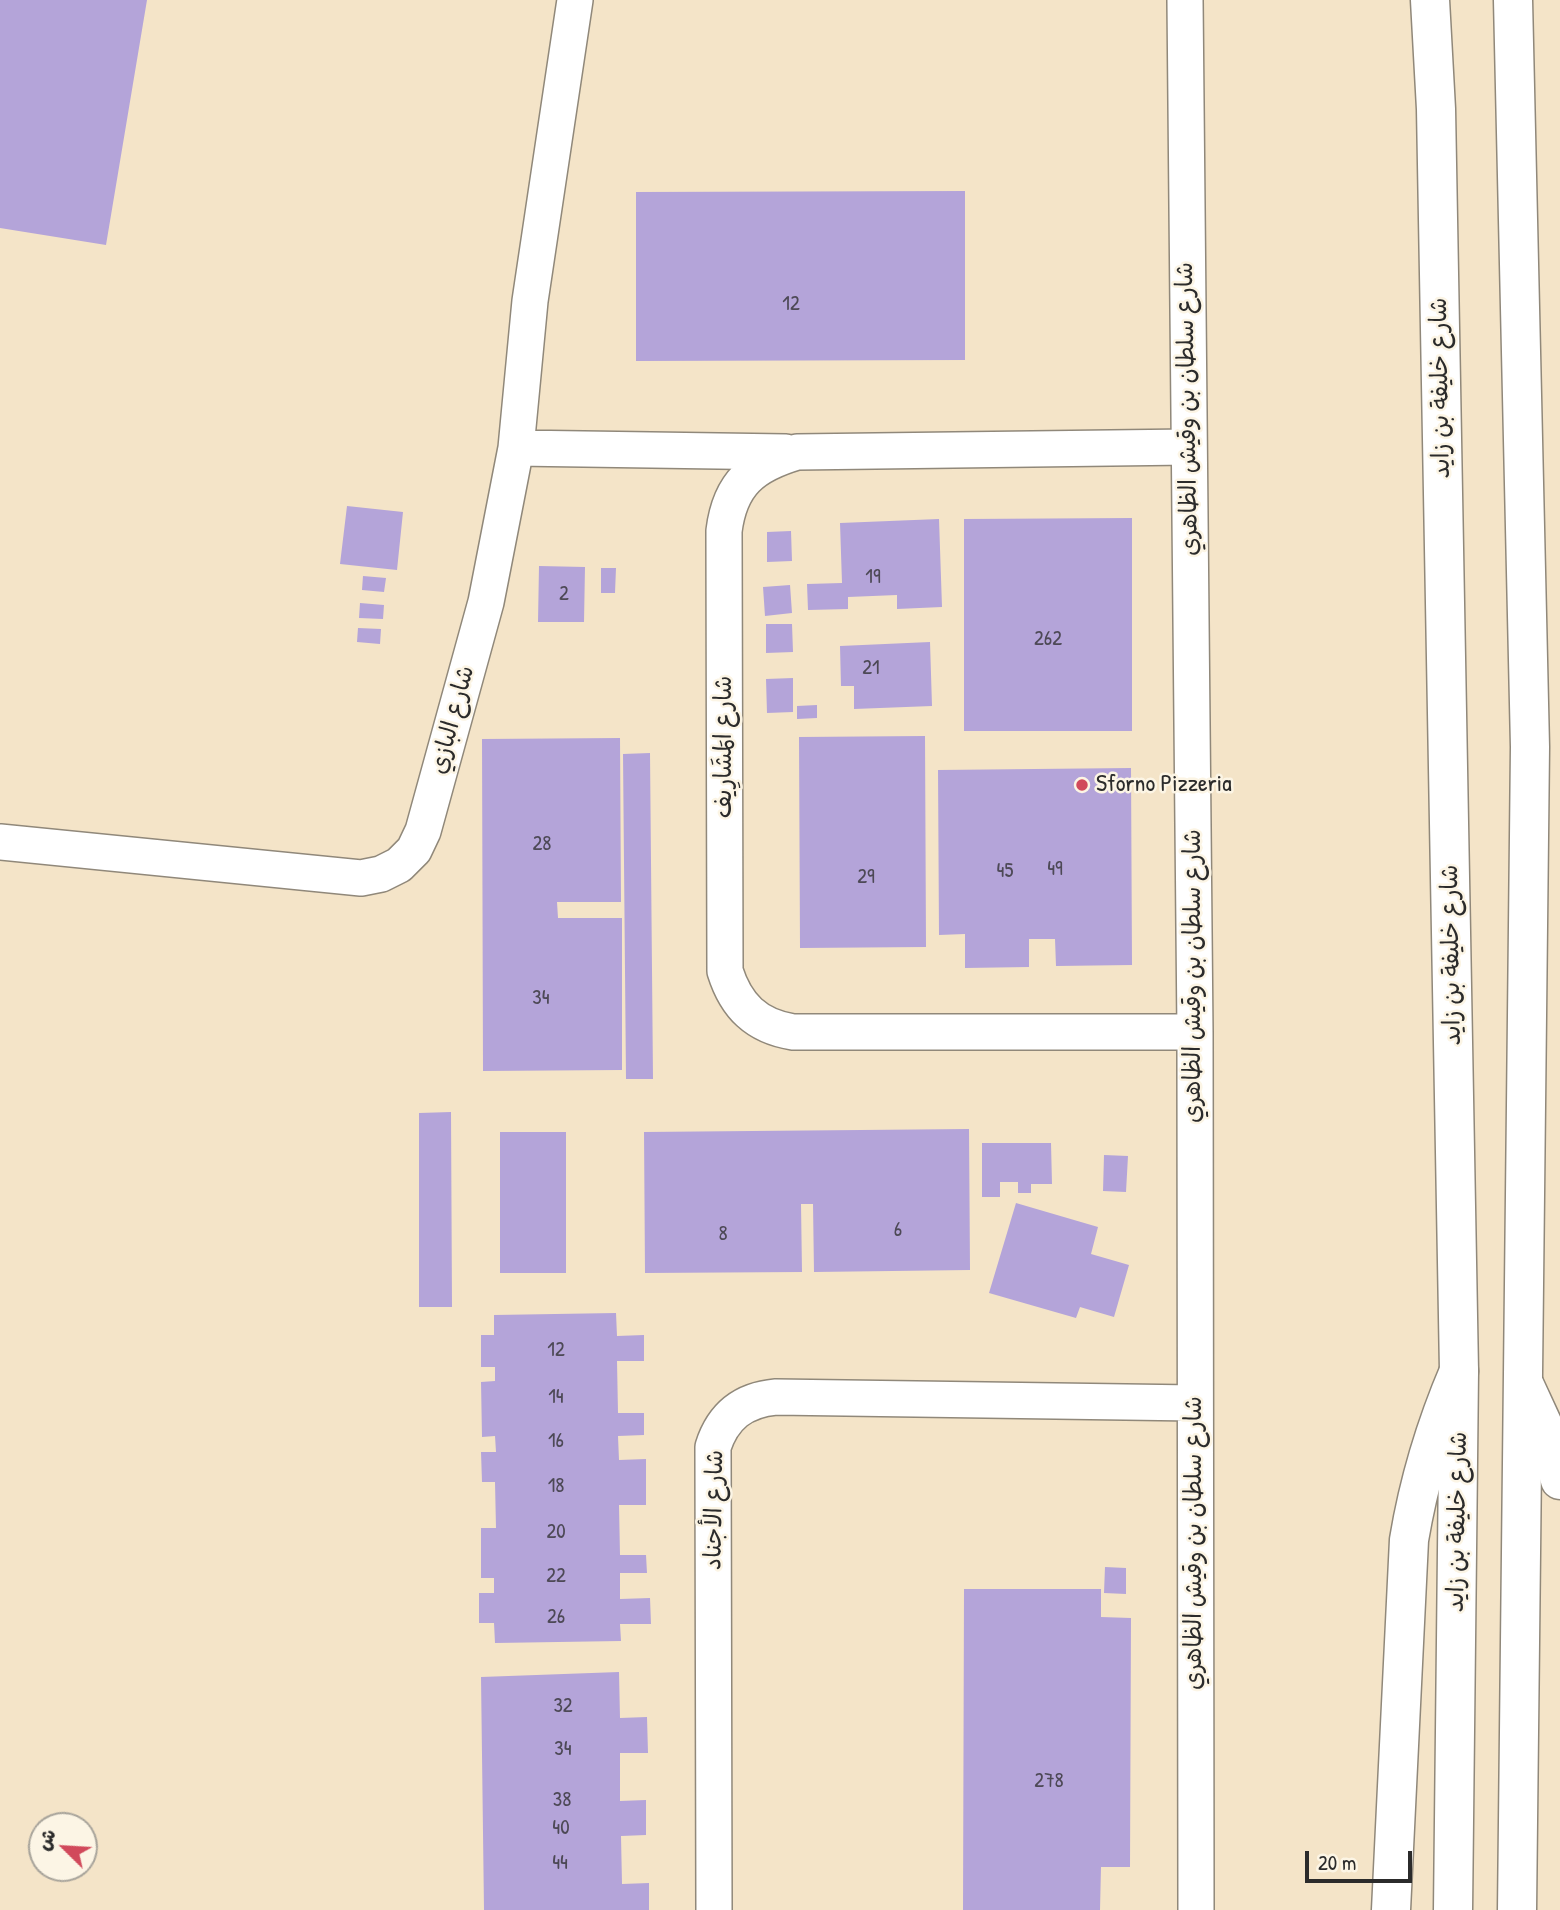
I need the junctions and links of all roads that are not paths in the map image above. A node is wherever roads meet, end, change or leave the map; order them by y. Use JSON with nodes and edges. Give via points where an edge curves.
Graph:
{"nodes":[{"id":1,"x":575,"y":0,"type":"edge"},
{"id":2,"x":1185,"y":0,"type":"edge"},
{"id":3,"x":1430,"y":0,"type":"edge"},
{"id":4,"x":1513,"y":0,"type":"edge"},
{"id":5,"x":1189,"y":447,"type":"junction"},
{"id":6,"x":516,"y":448,"type":"junction"},
{"id":7,"x":797,"y":452,"type":"junction"},
{"id":8,"x":0,"y":842,"type":"edge"},
{"id":9,"x":1195,"y":1032,"type":"junction"},
{"id":10,"x":1459,"y":1371,"type":"junction"},
{"id":11,"x":1524,"y":1384,"type":"junction"},
{"id":12,"x":1195,"y":1403,"type":"junction"},
{"id":13,"x":1560,"y":1480,"type":"edge"},
{"id":14,"x":714,"y":1910,"type":"edge"},
{"id":15,"x":1196,"y":1910,"type":"edge"},
{"id":16,"x":1391,"y":1910,"type":"edge"},
{"id":17,"x":1453,"y":1910,"type":"edge"},
{"id":18,"x":1517,"y":1910,"type":"edge"}],
"edges":[{"from":1,"to":6,"type":"street","name":"شارع البازي","via":[[530,300]]},
{"from":2,"to":5,"type":"street","name":"شارع سلطان بن وقيش الظاهري"},
{"from":3,"to":10,"type":"main road","name":"شارع خليفة بن زايد","via":[[1436,109]]},
{"from":4,"to":11,"type":"main road","via":[[1530,747]]},
{"from":5,"to":7,"type":"street","name":"شارع المَشَارِيف"},
{"from":5,"to":9,"type":"street","name":"شارع سلطان بن وقيش الظاهري"},
{"from":6,"to":7,"type":"street"},
{"from":6,"to":8,"type":"street","name":"شارع البازي","via":[[485,602],[426,818],[414,850],[399,865],[361,878]]},
{"from":7,"to":9,"type":"street","name":"شارع المَشَارِيف","via":[[771,460],[743,482],[727,510],[724,531],[725,971],[738,1001],[762,1023],[793,1032]]},
{"from":9,"to":12,"type":"street","name":"شارع سلطان بن وقيش الظاهري"},
{"from":10,"to":16,"type":"main road","via":[[1419,1482],[1409,1540]]},
{"from":10,"to":17,"type":"main road","name":"شارع خليفة بن زايد"},
{"from":11,"to":13,"type":"main road","via":[[1548,1436]]},
{"from":11,"to":18,"type":"main road"},
{"from":12,"to":14,"type":"street","name":"شارع الأجناد","via":[[776,1397],[758,1399],[729,1416],[713,1447]]},
{"from":12,"to":15,"type":"street","name":"شارع سلطان بن وقيش الظاهري"}]}
